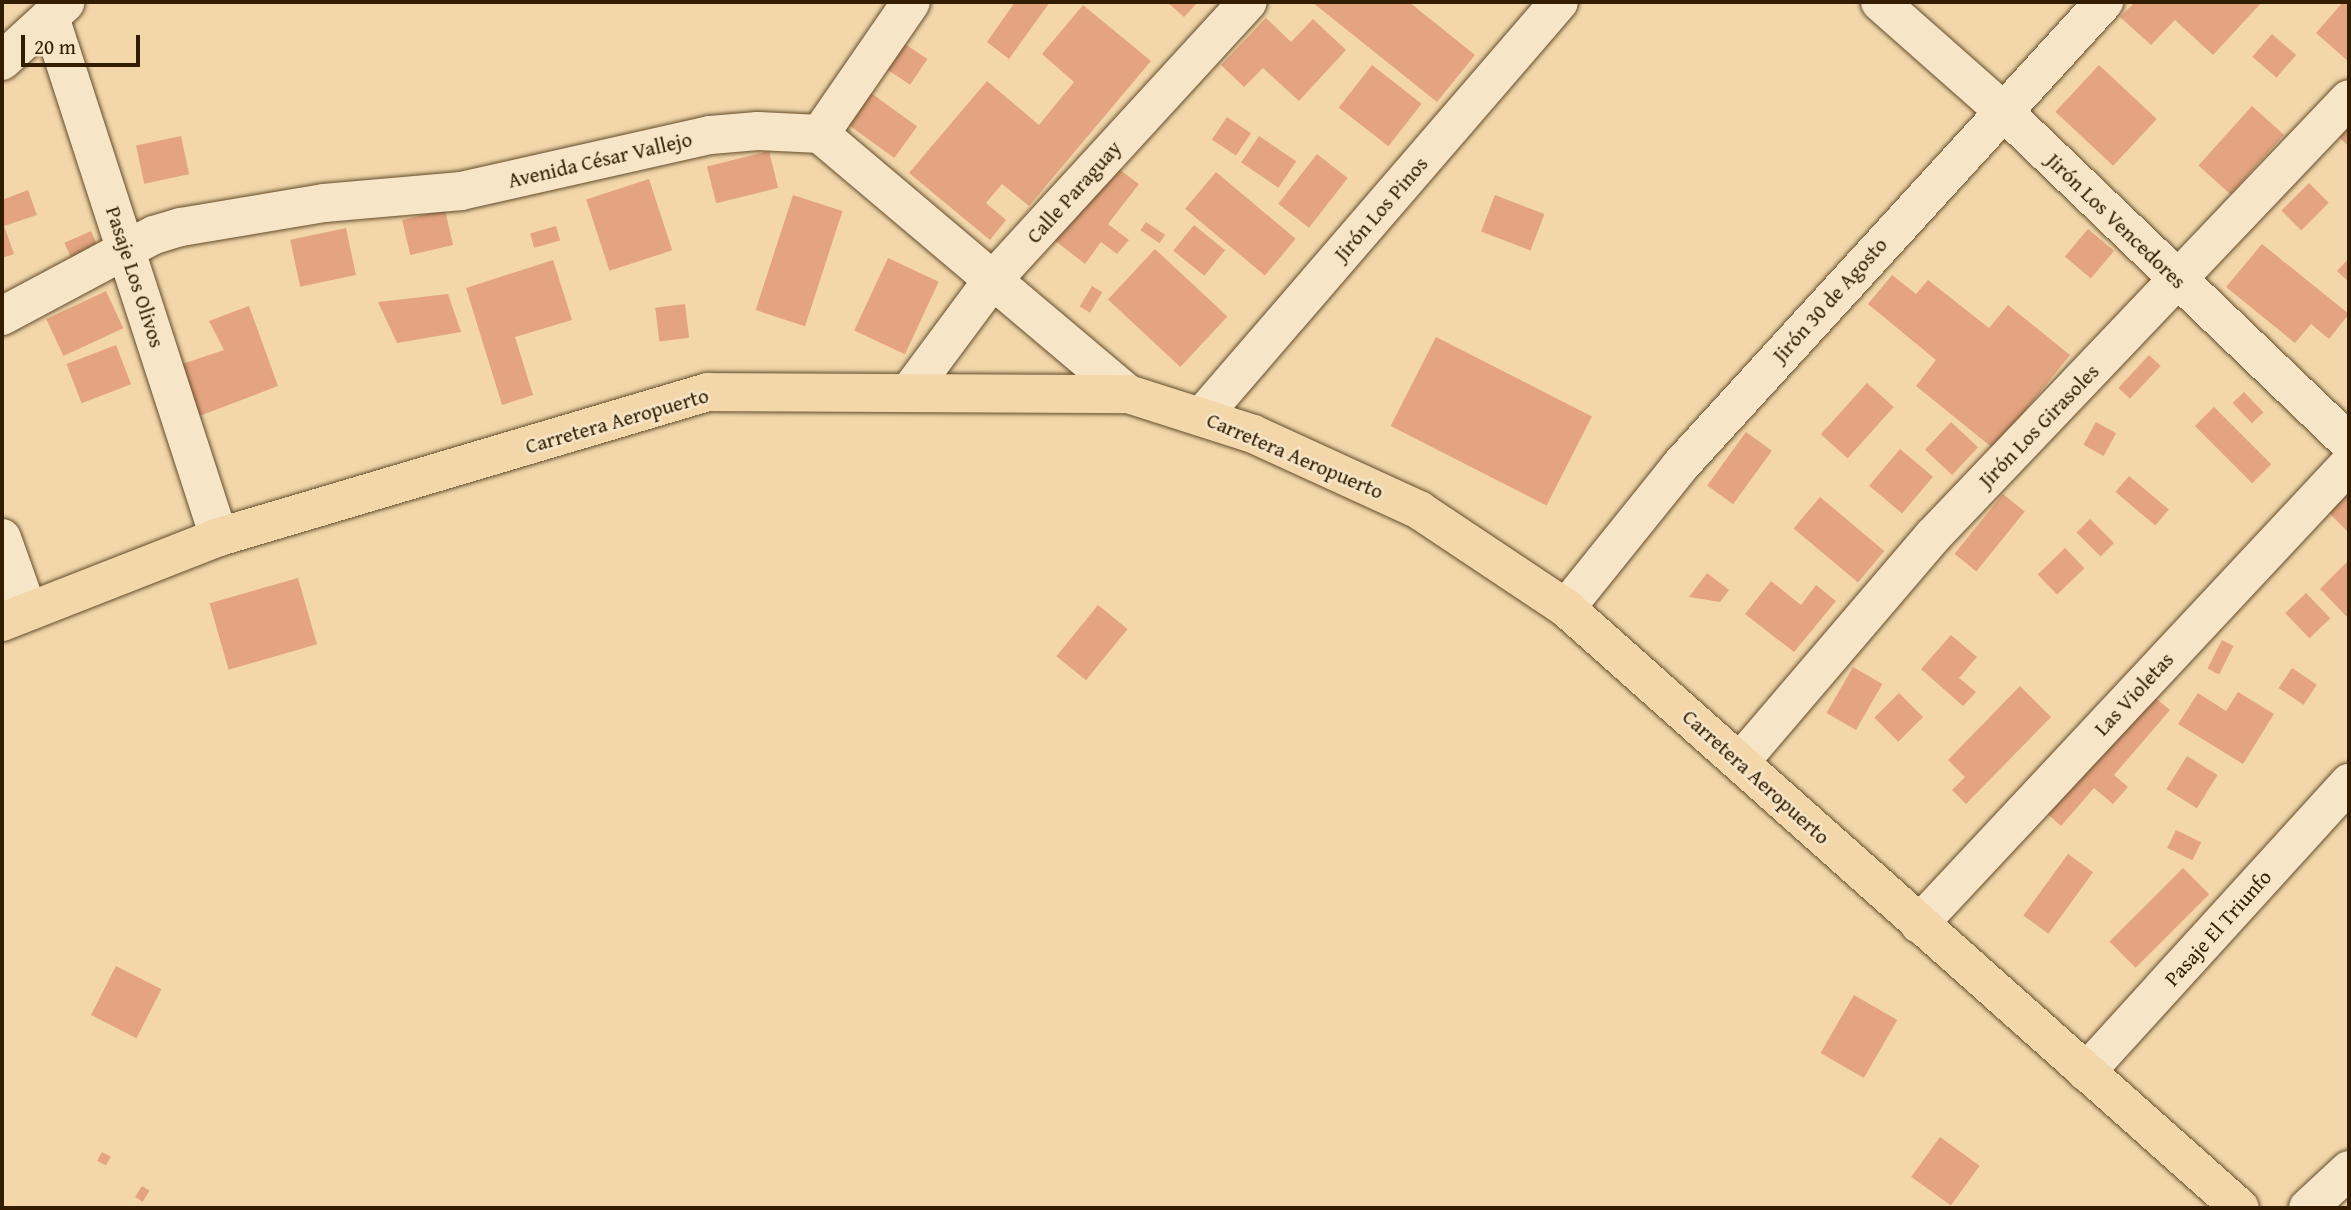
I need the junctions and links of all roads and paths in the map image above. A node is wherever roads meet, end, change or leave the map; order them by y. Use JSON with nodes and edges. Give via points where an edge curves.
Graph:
{"nodes":[{"id":1,"x":911,"y":2,"type":"edge"},
{"id":2,"x":1248,"y":2,"type":"edge"},
{"id":3,"x":1559,"y":2,"type":"edge"},
{"id":4,"x":1880,"y":2,"type":"edge"},
{"id":5,"x":2104,"y":2,"type":"edge"},
{"id":6,"x":58,"y":9,"type":"edge"},
{"id":7,"x":2,"y":61,"type":"edge"},
{"id":8,"x":2349,"y":99,"type":"edge"},
{"id":9,"x":2002,"y":110,"type":"junction"},
{"id":10,"x":820,"y":134,"type":"junction"},
{"id":11,"x":126,"y":250,"type":"junction"},
{"id":12,"x":2177,"y":281,"type":"junction"},
{"id":13,"x":991,"y":282,"type":"junction"},
{"id":14,"x":2,"y":317,"type":"edge"},
{"id":15,"x":910,"y":391,"type":"junction"},
{"id":16,"x":1128,"y":394,"type":"junction"},
{"id":17,"x":1203,"y":415,"type":"junction"},
{"id":18,"x":2349,"y":443,"type":"edge"},
{"id":19,"x":2349,"y":464,"type":"edge"},
{"id":20,"x":219,"y":537,"type":"junction"},
{"id":21,"x":2,"y":538,"type":"edge"},
{"id":22,"x":1566,"y":608,"type":"junction"},
{"id":23,"x":15,"y":616,"type":"edge"},
{"id":24,"x":1740,"y":762,"type":"junction"},
{"id":25,"x":2349,"y":783,"type":"edge"},
{"id":26,"x":1919,"y":924,"type":"junction"},
{"id":27,"x":2086,"y":1072,"type":"junction"},
{"id":28,"x":2349,"y":1170,"type":"edge"},
{"id":29,"x":2240,"y":1208,"type":"edge"},
{"id":30,"x":2308,"y":1208,"type":"edge"}],
"edges":[{"from":1,"to":10,"type":"street"},
{"from":2,"to":13,"type":"street","name":"Calle Paraguay"},
{"from":3,"to":17,"type":"street","name":"Jirón Los Pinos"},
{"from":4,"to":9,"type":"street","name":"Jirón Los Vencedores"},
{"from":5,"to":9,"type":"street","name":"Jirón 30 de Agosto"},
{"from":6,"to":7,"type":"street"},
{"from":6,"to":11,"type":"street","name":"Pasaje Los Olivos"},
{"from":8,"to":12,"type":"street","name":"Jirón Los Girasoles"},
{"from":9,"to":12,"type":"street","name":"Jirón Los Vencedores"},
{"from":9,"to":22,"type":"street","name":"Jirón 30 de Agosto","via":[[1680,466]]},
{"from":10,"to":11,"type":"street","name":"Avenida César Vallejo","via":[[758,131],[710,135],[461,191],[324,203],[181,226]]},
{"from":10,"to":13,"type":"street"},
{"from":11,"to":14,"type":"street","name":"Avenida César Vallejo"},
{"from":11,"to":20,"type":"street","name":"Pasaje Los Olivos"},
{"from":12,"to":18,"type":"street","name":"Jirón Los Vencedores"},
{"from":12,"to":24,"type":"street","name":"Jirón Los Girasoles","via":[[1933,536]]},
{"from":13,"to":15,"type":"street","name":"Calle Paraguay"},
{"from":13,"to":16,"type":"street"},
{"from":15,"to":16,"type":"main road","name":"Carretera Aeropuerto"},
{"from":15,"to":20,"type":"main road","name":"Carretera Aeropuerto","via":[[708,392]]},
{"from":16,"to":17,"type":"main road","name":"Carretera Aeropuerto"},
{"from":17,"to":22,"type":"main road","name":"Carretera Aeropuerto","via":[[1254,433],[1419,510]]},
{"from":19,"to":26,"type":"street","name":"Las Violetas"},
{"from":20,"to":23,"type":"main road","name":"Carretera Aeropuerto"},
{"from":21,"to":23,"type":"street"},
{"from":22,"to":24,"type":"main road","name":"Carretera Aeropuerto"},
{"from":24,"to":26,"type":"main road","name":"Carretera Aeropuerto"},
{"from":25,"to":27,"type":"street","name":"Pasaje El Triunfo"},
{"from":26,"to":27,"type":"main road","name":"Carretera Aeropuerto"},
{"from":27,"to":29,"type":"main road","name":"Carretera Aeropuerto"},
{"from":28,"to":30,"type":"street"}]}
